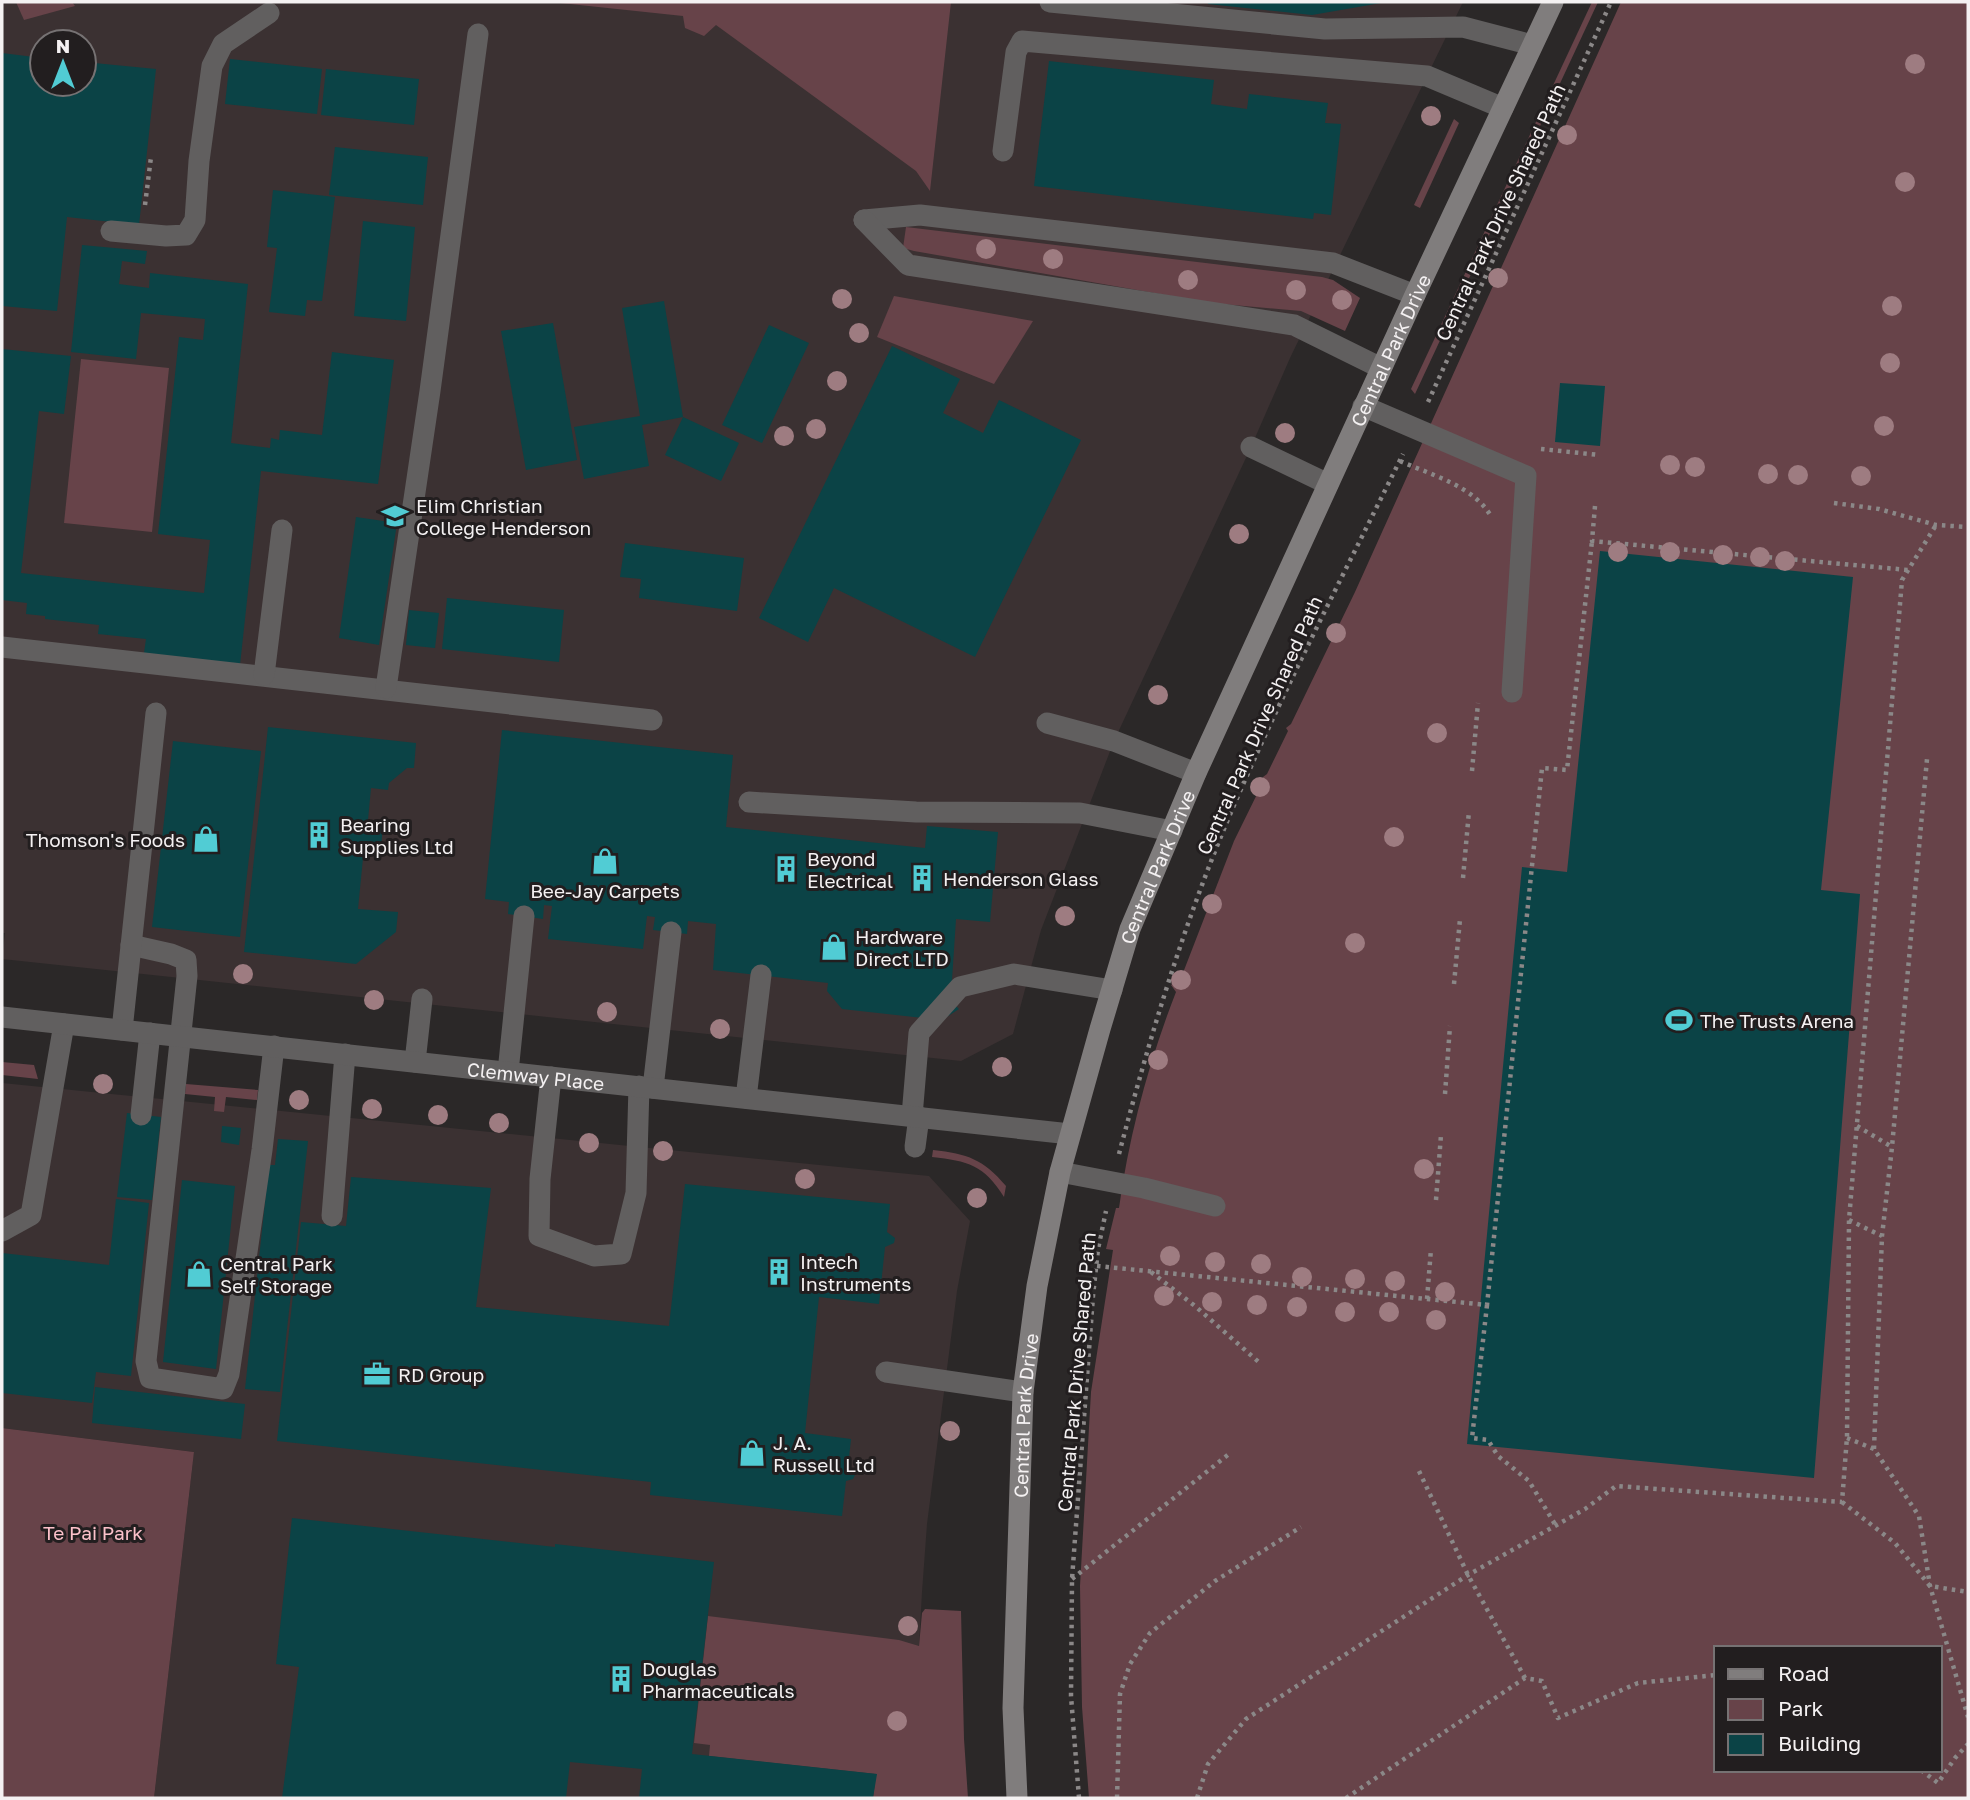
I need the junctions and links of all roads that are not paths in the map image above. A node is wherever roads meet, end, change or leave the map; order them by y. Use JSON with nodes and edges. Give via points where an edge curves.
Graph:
{"nodes":[{"id":1,"x":1050,"y":2,"type":"edge"},
{"id":2,"x":1553,"y":2,"type":"edge"},
{"id":3,"x":269,"y":13,"type":"dead end"},
{"id":4,"x":478,"y":34,"type":"dead end"},
{"id":5,"x":1532,"y":45,"type":"junction"},
{"id":6,"x":1503,"y":108,"type":"junction"},
{"id":7,"x":1003,"y":151,"type":"dead end"},
{"id":8,"x":111,"y":231,"type":"dead end"},
{"id":9,"x":1415,"y":295,"type":"junction"},
{"id":10,"x":1381,"y":368,"type":"junction"},
{"id":11,"x":1363,"y":407,"type":"junction"},
{"id":12,"x":1251,"y":447,"type":"dead end"},
{"id":13,"x":1328,"y":484,"type":"junction"},
{"id":14,"x":282,"y":530,"type":"dead end"},
{"id":15,"x":2,"y":647,"type":"edge"},
{"id":16,"x":264,"y":675,"type":"junction"},
{"id":17,"x":386,"y":688,"type":"junction"},
{"id":18,"x":1512,"y":692,"type":"dead end"},
{"id":19,"x":156,"y":713,"type":"dead end"},
{"id":20,"x":652,"y":720,"type":"dead end"},
{"id":21,"x":1047,"y":723,"type":"dead end"},
{"id":22,"x":1196,"y":774,"type":"junction"},
{"id":23,"x":749,"y":802,"type":"dead end"},
{"id":24,"x":1171,"y":831,"type":"junction"},
{"id":25,"x":524,"y":916,"type":"dead end"},
{"id":26,"x":671,"y":932,"type":"dead end"},
{"id":27,"x":131,"y":945,"type":"junction"},
{"id":28,"x":761,"y":975,"type":"dead end"},
{"id":29,"x":1112,"y":990,"type":"junction"},
{"id":30,"x":422,"y":999,"type":"dead end"},
{"id":31,"x":2,"y":1017,"type":"edge"},
{"id":32,"x":64,"y":1024,"type":"junction"},
{"id":33,"x":121,"y":1030,"type":"junction"},
{"id":34,"x":150,"y":1033,"type":"junction"},
{"id":35,"x":179,"y":1036,"type":"junction"},
{"id":36,"x":274,"y":1046,"type":"junction"},
{"id":37,"x":345,"y":1054,"type":"junction"},
{"id":38,"x":415,"y":1062,"type":"junction"},
{"id":39,"x":508,"y":1072,"type":"junction"},
{"id":40,"x":551,"y":1077,"type":"junction"},
{"id":41,"x":646,"y":1087,"type":"junction"},
{"id":42,"x":747,"y":1098,"type":"junction"},
{"id":43,"x":141,"y":1115,"type":"dead end"},
{"id":44,"x":916,"y":1117,"type":"junction"},
{"id":45,"x":1070,"y":1134,"type":"junction"},
{"id":46,"x":915,"y":1147,"type":"dead end"},
{"id":47,"x":1060,"y":1172,"type":"junction"},
{"id":48,"x":1215,"y":1206,"type":"dead end"},
{"id":49,"x":332,"y":1216,"type":"dead end"},
{"id":50,"x":2,"y":1231,"type":"edge"},
{"id":51,"x":886,"y":1372,"type":"dead end"},
{"id":52,"x":1023,"y":1392,"type":"junction"},
{"id":53,"x":1017,"y":1798,"type":"edge"}],
"edges":[{"from":1,"to":5,"type":"street","via":[[1325,29],[1463,27]]},
{"from":2,"to":5,"type":"main road","name":"Central Park Drive"},
{"from":3,"to":8,"type":"street","via":[[223,44],[212,66],[195,219],[186,235]]},
{"from":4,"to":17,"type":"street"},
{"from":5,"to":6,"type":"main road","name":"Central Park Drive"},
{"from":6,"to":7,"type":"street","via":[[1427,76],[1022,41],[1016,52]]},
{"from":6,"to":9,"type":"main road","name":"Central Park Drive"},
{"from":9,"to":10,"type":"main road","name":"Central Park Drive"},
{"from":9,"to":10,"type":"street","via":[[1333,263],[920,215],[864,219],[908,265],[1294,325]]},
{"from":10,"to":11,"type":"main road","name":"Central Park Drive"},
{"from":11,"to":13,"type":"main road","name":"Central Park Drive"},
{"from":11,"to":18,"type":"street","via":[[1526,477]]},
{"from":12,"to":13,"type":"street"},
{"from":13,"to":22,"type":"main road","name":"Central Park Drive"},
{"from":14,"to":16,"type":"street"},
{"from":15,"to":16,"type":"street"},
{"from":16,"to":17,"type":"street"},
{"from":17,"to":20,"type":"street"},
{"from":19,"to":27,"type":"street"},
{"from":21,"to":22,"type":"street","via":[[1114,741]]},
{"from":22,"to":24,"type":"main road","name":"Central Park Drive"},
{"from":23,"to":24,"type":"street","via":[[916,812],[1080,813]]},
{"from":24,"to":29,"type":"main road","name":"Central Park Drive","via":[[1130,929]]},
{"from":25,"to":39,"type":"street"},
{"from":26,"to":41,"type":"street"},
{"from":27,"to":33,"type":"street"},
{"from":27,"to":35,"type":"street","via":[[186,960]]},
{"from":28,"to":42,"type":"street"},
{"from":29,"to":44,"type":"street","via":[[1014,974],[960,987],[919,1033]]},
{"from":29,"to":45,"type":"main road","name":"Central Park Drive"},
{"from":30,"to":38,"type":"street"},
{"from":31,"to":32,"type":"street","name":"Clemway Place"},
{"from":32,"to":33,"type":"street","name":"Clemway Place"},
{"from":32,"to":50,"type":"street","via":[[31,1215]]},
{"from":33,"to":34,"type":"street","name":"Clemway Place"},
{"from":34,"to":35,"type":"street","name":"Clemway Place"},
{"from":34,"to":43,"type":"street"},
{"from":35,"to":36,"type":"street","name":"Clemway Place"},
{"from":35,"to":36,"type":"street","via":[[146,1361],[150,1378],[223,1389],[233,1348]]},
{"from":36,"to":37,"type":"street","name":"Clemway Place"},
{"from":37,"to":38,"type":"street","name":"Clemway Place"},
{"from":37,"to":49,"type":"street"},
{"from":38,"to":39,"type":"street","name":"Clemway Place"},
{"from":39,"to":40,"type":"street","name":"Clemway Place"},
{"from":40,"to":41,"type":"street","name":"Clemway Place"},
{"from":40,"to":41,"type":"street","via":[[540,1179],[540,1236],[594,1256],[621,1254],[636,1193]]},
{"from":41,"to":42,"type":"street","name":"Clemway Place"},
{"from":42,"to":44,"type":"street","name":"Clemway Place"},
{"from":44,"to":45,"type":"street","name":"Clemway Place"},
{"from":44,"to":46,"type":"street"},
{"from":45,"to":47,"type":"main road","name":"Central Park Drive"},
{"from":47,"to":48,"type":"street"},
{"from":47,"to":52,"type":"main road","name":"Central Park Drive","via":[[1037,1286]]},
{"from":51,"to":52,"type":"street"},
{"from":52,"to":53,"type":"main road","name":"Central Park Drive","via":[[1013,1708]]}]}
